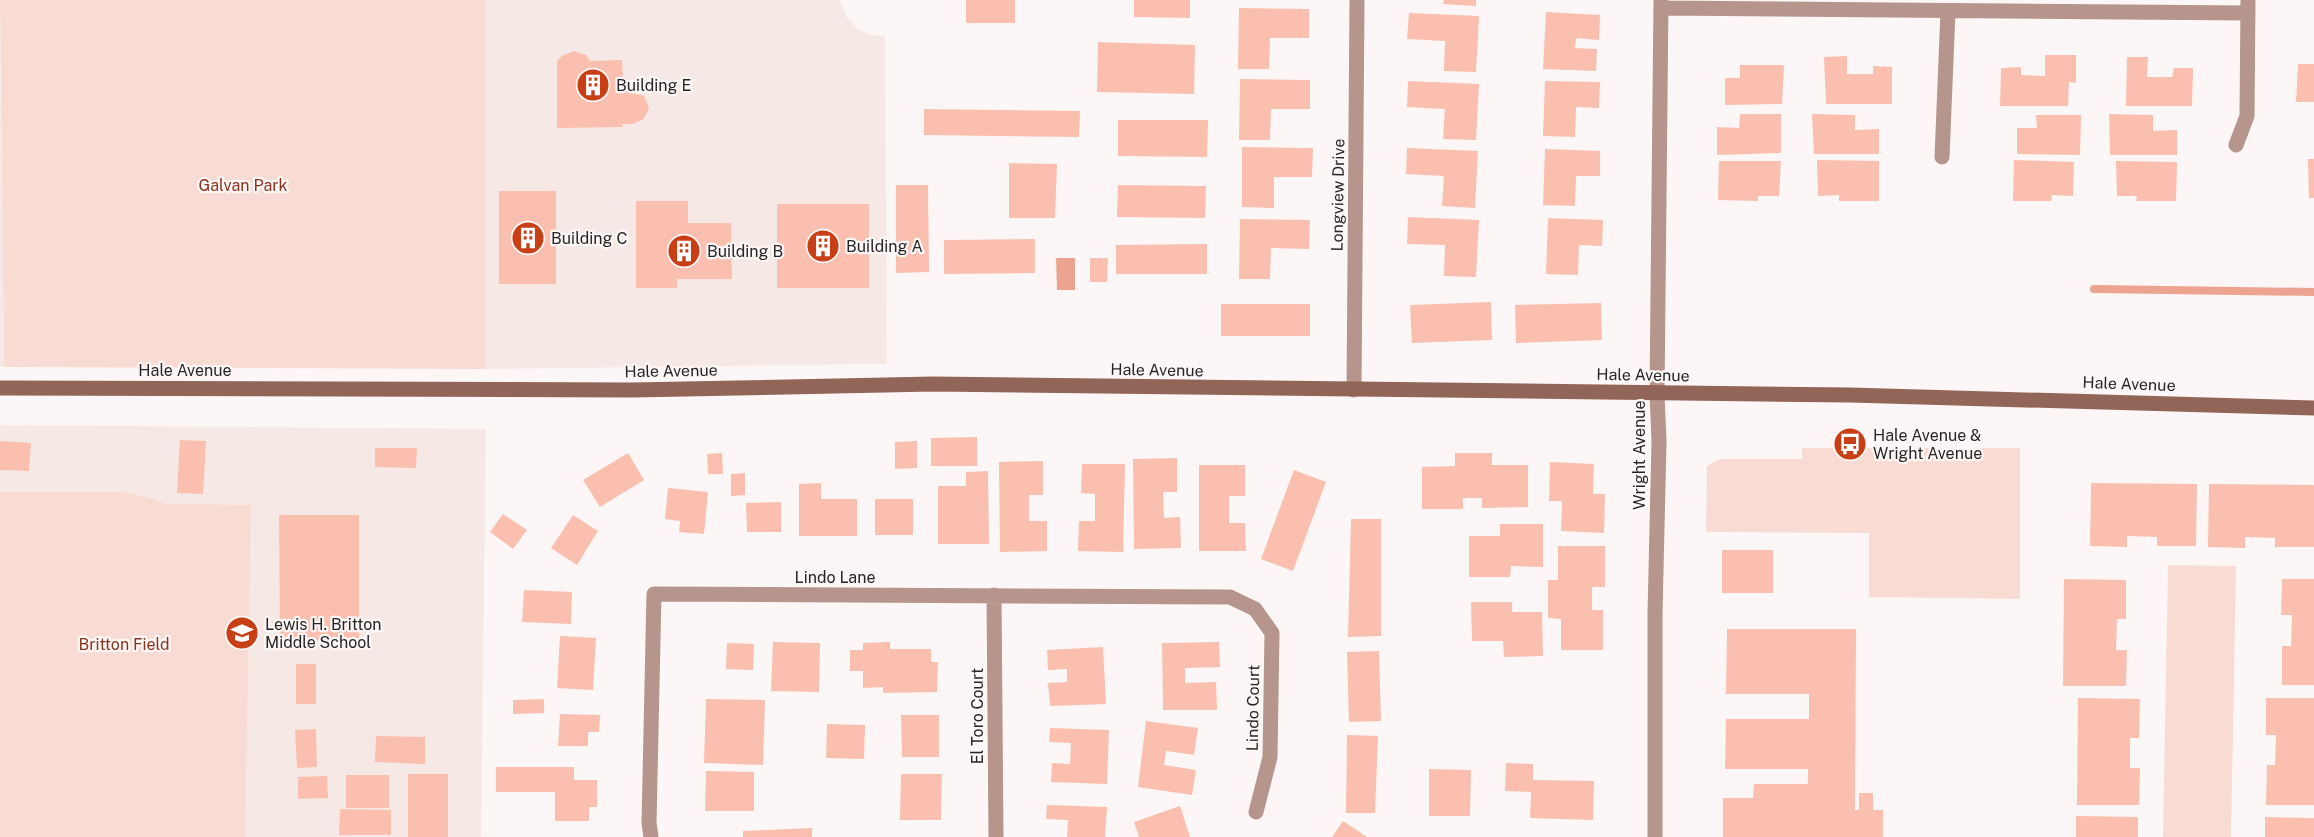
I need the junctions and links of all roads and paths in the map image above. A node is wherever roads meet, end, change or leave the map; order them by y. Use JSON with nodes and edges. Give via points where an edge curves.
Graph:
{"nodes":[{"id":1,"x":1357,"y":0,"type":"edge"},
{"id":2,"x":1661,"y":4,"type":"edge"},
{"id":3,"x":2248,"y":6,"type":"edge"},
{"id":4,"x":1948,"y":11,"type":"junction"},
{"id":5,"x":2236,"y":145,"type":"dead end"},
{"id":6,"x":1941,"y":157,"type":"dead end"},
{"id":7,"x":0,"y":388,"type":"edge"},
{"id":8,"x":1354,"y":390,"type":"junction"},
{"id":9,"x":1657,"y":394,"type":"junction"},
{"id":10,"x":2314,"y":408,"type":"edge"},
{"id":11,"x":994,"y":596,"type":"junction"},
{"id":12,"x":1255,"y":609,"type":"joint"},
{"id":13,"x":1256,"y":812,"type":"dead end"},
{"id":14,"x":651,"y":837,"type":"edge"},
{"id":15,"x":996,"y":837,"type":"edge"},
{"id":16,"x":1654,"y":837,"type":"edge"}],
"edges":[{"from":1,"to":8,"type":"street","name":"Longview Drive"},
{"from":2,"to":4,"type":"street"},
{"from":2,"to":9,"type":"street","name":"Wright Avenue"},
{"from":3,"to":4,"type":"street"},
{"from":3,"to":5,"type":"street","via":[[2247,116]]},
{"from":4,"to":6,"type":"street"},
{"from":7,"to":8,"type":"main road","name":"Hale Avenue","via":[[632,390],[934,384]]},
{"from":8,"to":9,"type":"main road","name":"Hale Avenue"},
{"from":9,"to":10,"type":"main road","name":"Hale Avenue","via":[[1850,395]]},
{"from":9,"to":16,"type":"street","name":"Wright Avenue"},
{"from":11,"to":12,"type":"street","name":"Lindo Lane","via":[[1230,597]]},
{"from":11,"to":14,"type":"street","name":"Lindo Lane","via":[[654,594]]},
{"from":11,"to":15,"type":"street","name":"El Toro Court"},
{"from":12,"to":13,"type":"street","name":"Lindo Court","via":[[1272,633],[1270,757]]}]}
